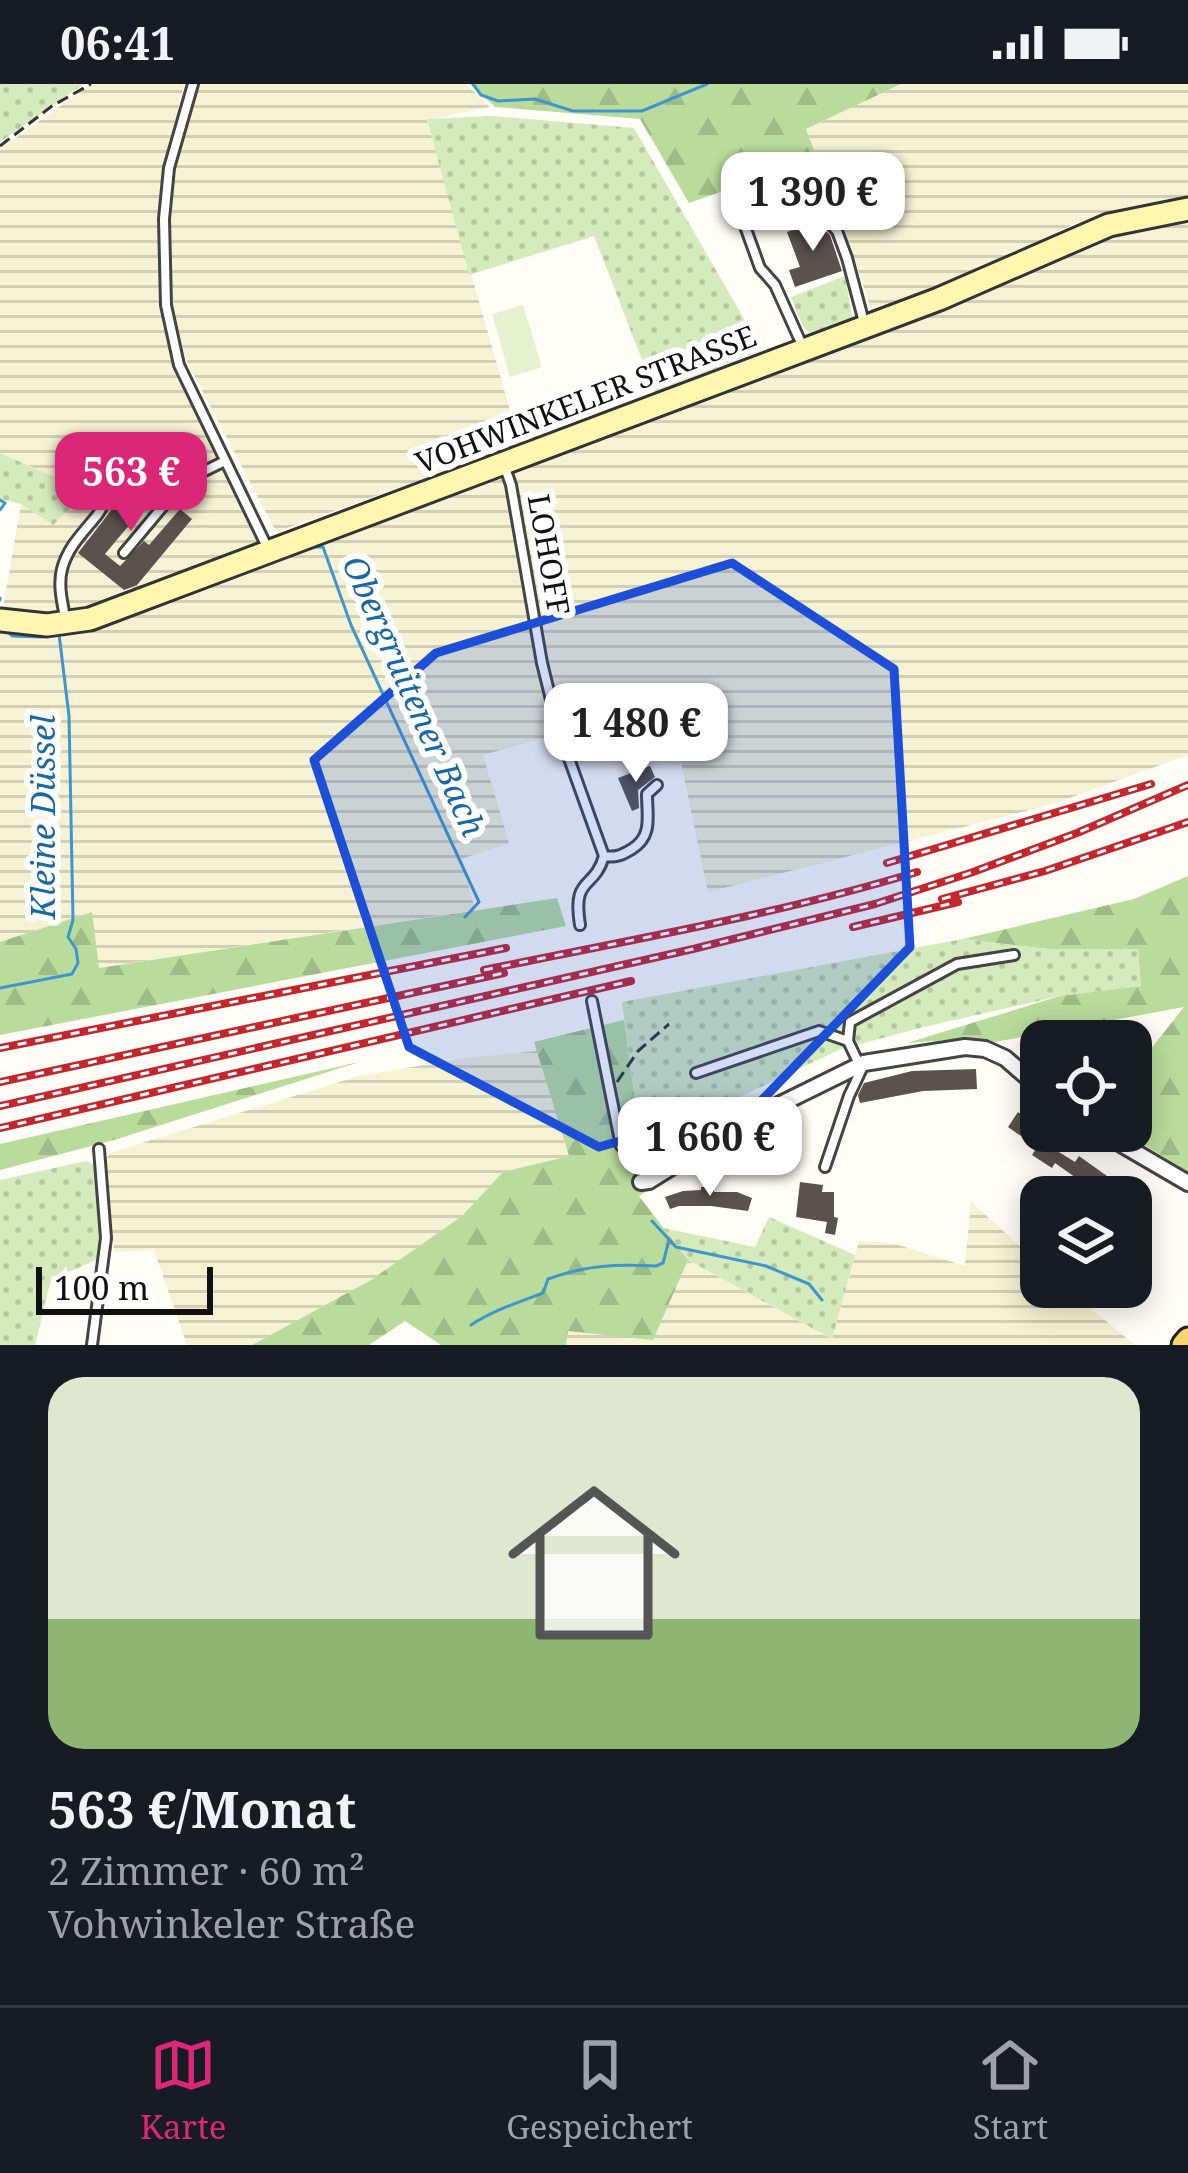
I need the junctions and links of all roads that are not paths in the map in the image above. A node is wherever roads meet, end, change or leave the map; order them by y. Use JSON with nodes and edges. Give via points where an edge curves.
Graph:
{"nodes":[{"id":1,"x":193,"y":84,"type":"edge"},
{"id":2,"x":1188,"y":209,"type":"edge"},
{"id":3,"x":866,"y":327,"type":"junction"},
{"id":4,"x":804,"y":349,"type":"junction"},
{"id":5,"x":225,"y":460,"type":"junction"},
{"id":6,"x":504,"y":464,"type":"junction"},
{"id":7,"x":184,"y":481,"type":"junction"},
{"id":8,"x":269,"y":552,"type":"junction"},
{"id":9,"x":124,"y":553,"type":"dead end"},
{"id":10,"x":0,"y":620,"type":"edge"},
{"id":11,"x":66,"y":624,"type":"junction"},
{"id":12,"x":657,"y":785,"type":"dead end"},
{"id":13,"x":604,"y":856,"type":"junction"},
{"id":14,"x":580,"y":925,"type":"dead end"},
{"id":15,"x":1014,"y":955,"type":"dead end"},
{"id":16,"x":592,"y":1001,"type":"dead end"},
{"id":17,"x":848,"y":1041,"type":"junction"},
{"id":18,"x":862,"y":1064,"type":"junction"},
{"id":19,"x":1020,"y":1071,"type":"edge"},
{"id":20,"x":695,"y":1073,"type":"dead end"},
{"id":21,"x":621,"y":1146,"type":"dead end"},
{"id":22,"x":99,"y":1150,"type":"dead end"},
{"id":23,"x":1135,"y":1152,"type":"edge"},
{"id":24,"x":826,"y":1167,"type":"dead end"},
{"id":25,"x":637,"y":1179,"type":"dead end"},
{"id":26,"x":1188,"y":1183,"type":"edge"},
{"id":27,"x":92,"y":1345,"type":"edge"}],
"edges":[{"from":1,"to":5,"type":"lane","via":[[169,168],[166,305],[179,365]]},
{"from":2,"to":3,"type":"street","name":"VOHWINKELER STRASSE","via":[[1109,225]]},
{"from":3,"to":4,"type":"street","name":"VOHWINKELER STRASSE"},
{"from":3,"to":4,"type":"lane","via":[[837,231],[803,195],[772,199],[742,218]]},
{"from":4,"to":6,"type":"street","name":"VOHWINKELER STRASSE"},
{"from":5,"to":7,"type":"lane"},
{"from":5,"to":8,"type":"lane"},
{"from":6,"to":8,"type":"street","name":"VOHWINKELER STRASSE"},
{"from":6,"to":13,"type":"lane","name":"LOHOFF","via":[[558,728]]},
{"from":7,"to":9,"type":"lane"},
{"from":7,"to":11,"type":"lane","via":[[149,456],[130,462],[63,562]]},
{"from":8,"to":11,"type":"street","name":"VOHWINKELER STRASSE"},
{"from":10,"to":11,"type":"street","name":"VOHWINKELER STRASSE"},
{"from":12,"to":13,"type":"lane","via":[[647,794],[645,838],[615,858]]},
{"from":13,"to":14,"type":"lane","via":[[582,885]]},
{"from":15,"to":17,"type":"lane","via":[[957,964],[850,1022]]},
{"from":16,"to":21,"type":"lane"},
{"from":17,"to":18,"type":"lane"},
{"from":17,"to":20,"type":"lane","via":[[819,1031]]},
{"from":18,"to":19,"type":"street","via":[[964,1047],[985,1049]]},
{"from":18,"to":24,"type":"lane"},
{"from":18,"to":25,"type":"street","via":[[740,1124],[650,1181]]},
{"from":22,"to":27,"type":"lane","via":[[106,1238]]},
{"from":23,"to":26,"type":"street"}]}
